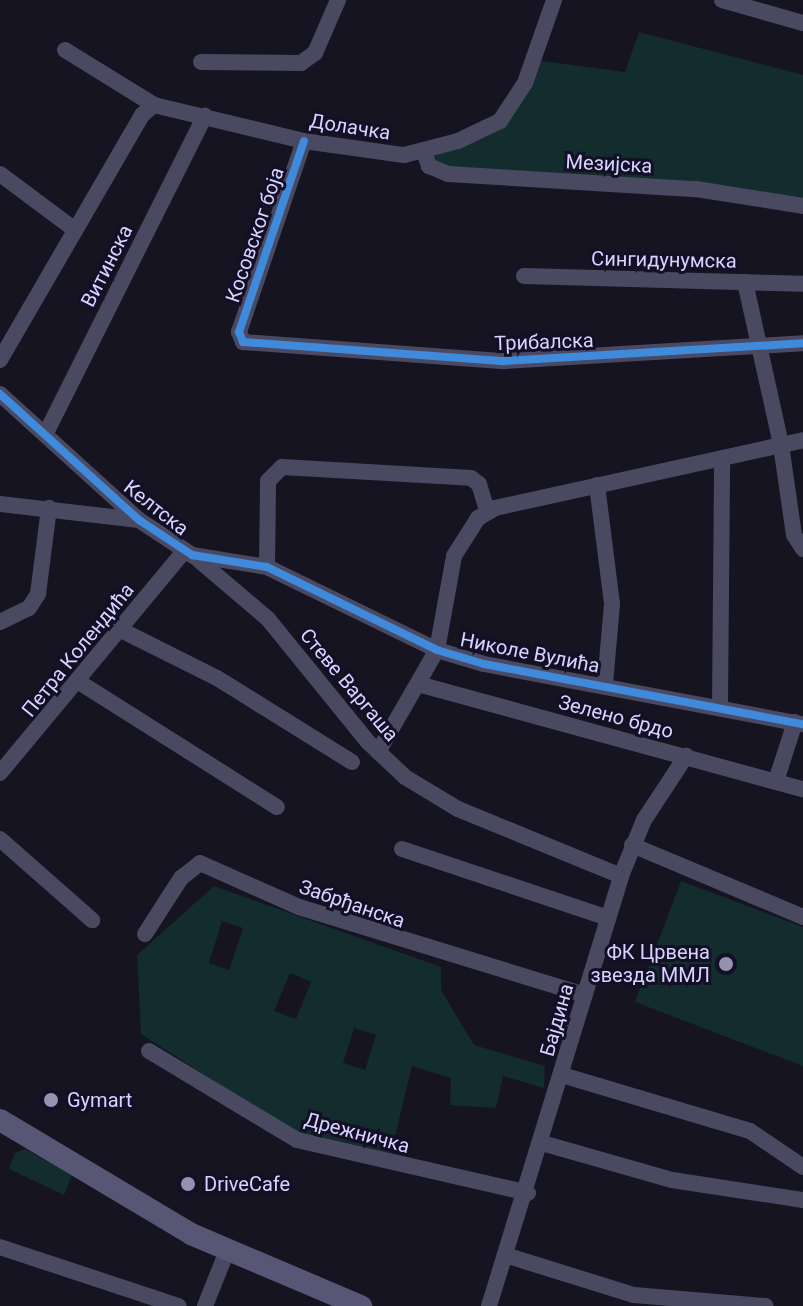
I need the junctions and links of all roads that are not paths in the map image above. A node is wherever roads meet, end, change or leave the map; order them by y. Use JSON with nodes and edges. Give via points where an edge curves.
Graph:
{"nodes":[{"id":1,"x":338,"y":0,"type":"edge"},
{"id":2,"x":554,"y":0,"type":"edge"},
{"id":3,"x":722,"y":0,"type":"edge"},
{"id":4,"x":803,"y":23,"type":"edge"},
{"id":5,"x":65,"y":50,"type":"dead end"},
{"id":6,"x":201,"y":62,"type":"dead end"},
{"id":7,"x":154,"y":105,"type":"junction"},
{"id":8,"x":205,"y":116,"type":"junction"},
{"id":9,"x":304,"y":141,"type":"junction"},
{"id":10,"x":424,"y":151,"type":"junction"},
{"id":11,"x":0,"y":174,"type":"edge"},
{"id":12,"x":803,"y":206,"type":"edge"},
{"id":13,"x":75,"y":230,"type":"junction"},
{"id":14,"x":524,"y":276,"type":"dead end"},
{"id":15,"x":745,"y":282,"type":"junction"},
{"id":16,"x":803,"y":284,"type":"edge"},
{"id":17,"x":240,"y":339,"type":"joint"},
{"id":18,"x":803,"y":343,"type":"edge"},
{"id":19,"x":757,"y":345,"type":"junction"},
{"id":20,"x":0,"y":360,"type":"edge"},
{"id":21,"x":0,"y":394,"type":"edge"},
{"id":22,"x":46,"y":433,"type":"junction"},
{"id":23,"x":803,"y":440,"type":"edge"},
{"id":24,"x":781,"y":445,"type":"junction"},
{"id":25,"x":722,"y":458,"type":"junction"},
{"id":26,"x":597,"y":485,"type":"junction"},
{"id":27,"x":0,"y":504,"type":"edge"},
{"id":28,"x":49,"y":508,"type":"junction"},
{"id":29,"x":487,"y":511,"type":"junction"},
{"id":30,"x":139,"y":520,"type":"junction"},
{"id":31,"x":803,"y":549,"type":"edge"},
{"id":32,"x":188,"y":553,"type":"junction"},
{"id":33,"x":267,"y":567,"type":"junction"},
{"id":34,"x":0,"y":622,"type":"edge"},
{"id":35,"x":121,"y":630,"type":"junction"},
{"id":36,"x":437,"y":650,"type":"junction"},
{"id":37,"x":79,"y":682,"type":"junction"},
{"id":38,"x":418,"y":684,"type":"junction"},
{"id":39,"x":605,"y":684,"type":"junction"},
{"id":40,"x":720,"y":705,"type":"junction"},
{"id":41,"x":799,"y":723,"type":"edge"},
{"id":42,"x":378,"y":752,"type":"junction"},
{"id":43,"x":686,"y":756,"type":"junction"},
{"id":44,"x":352,"y":762,"type":"dead end"},
{"id":45,"x":0,"y":773,"type":"edge"},
{"id":46,"x":776,"y":781,"type":"junction"},
{"id":47,"x":803,"y":789,"type":"edge"},
{"id":48,"x":277,"y":807,"type":"dead end"},
{"id":49,"x":0,"y":839,"type":"edge"},
{"id":50,"x":632,"y":845,"type":"junction"},
{"id":51,"x":402,"y":849,"type":"dead end"},
{"id":52,"x":621,"y":876,"type":"junction"},
{"id":53,"x":803,"y":917,"type":"edge"},
{"id":54,"x":608,"y":918,"type":"junction"},
{"id":55,"x":92,"y":920,"type":"dead end"},
{"id":56,"x":145,"y":934,"type":"dead end"},
{"id":57,"x":585,"y":995,"type":"junction"},
{"id":58,"x":149,"y":1051,"type":"dead end"},
{"id":59,"x":562,"y":1075,"type":"junction"},
{"id":60,"x":0,"y":1120,"type":"edge"},
{"id":61,"x":542,"y":1143,"type":"junction"},
{"id":62,"x":803,"y":1167,"type":"edge"},
{"id":63,"x":528,"y":1193,"type":"junction"},
{"id":64,"x":803,"y":1200,"type":"edge"},
{"id":65,"x":0,"y":1247,"type":"edge"},
{"id":66,"x":227,"y":1251,"type":"junction"},
{"id":67,"x":508,"y":1256,"type":"junction"},
{"id":68,"x":178,"y":1306,"type":"edge"},
{"id":69,"x":205,"y":1306,"type":"edge"},
{"id":70,"x":361,"y":1306,"type":"edge"},
{"id":71,"x":489,"y":1306,"type":"edge"},
{"id":72,"x":766,"y":1306,"type":"edge"}],
"edges":[{"from":1,"to":6,"type":"street","via":[[315,53],[301,63]]},
{"from":2,"to":10,"type":"street","name":"Долачка","via":[[525,83],[508,112],[475,135]]},
{"from":3,"to":4,"type":"street"},
{"from":5,"to":7,"type":"street","name":"Долачка"},
{"from":7,"to":8,"type":"street","name":"Долачка"},
{"from":7,"to":13,"type":"street","via":[[142,115]]},
{"from":8,"to":9,"type":"street","name":"Долачка"},
{"from":8,"to":22,"type":"street","name":"Витинска"},
{"from":9,"to":10,"type":"street","name":"Долачка","via":[[376,154]]},
{"from":9,"to":17,"type":"street","name":"Косовског боја"},
{"from":10,"to":12,"type":"street","name":"Мезијска","via":[[429,166],[448,174],[696,189]]},
{"from":11,"to":13,"type":"street"},
{"from":13,"to":20,"type":"street"},
{"from":14,"to":15,"type":"street","name":"Сингидунумска"},
{"from":15,"to":16,"type":"street","name":"Сингидунумска"},
{"from":15,"to":19,"type":"street"},
{"from":17,"to":19,"type":"street","name":"Трибалска","via":[[504,361]]},
{"from":18,"to":19,"type":"street","name":"Трибалска"},
{"from":19,"to":24,"type":"street"},
{"from":21,"to":22,"type":"street","name":"Келтска"},
{"from":22,"to":30,"type":"street","name":"Келтска"},
{"from":23,"to":24,"type":"street"},
{"from":24,"to":25,"type":"street"},
{"from":24,"to":31,"type":"street","via":[[794,535]]},
{"from":25,"to":26,"type":"street"},
{"from":25,"to":40,"type":"street"},
{"from":26,"to":29,"type":"street"},
{"from":26,"to":39,"type":"street","via":[[613,613]]},
{"from":27,"to":28,"type":"street"},
{"from":28,"to":30,"type":"street"},
{"from":28,"to":34,"type":"street","via":[[38,594],[29,608]]},
{"from":29,"to":33,"type":"street","via":[[479,484],[471,478],[282,467],[268,481]]},
{"from":29,"to":36,"type":"street","via":[[471,524],[454,556]]},
{"from":30,"to":32,"type":"street","name":"Келтска"},
{"from":32,"to":33,"type":"street","name":"Келтска"},
{"from":32,"to":35,"type":"street","name":"Петра Колендића"},
{"from":32,"to":42,"type":"street","name":"Стеве Варгаша","via":[[268,619]]},
{"from":33,"to":36,"type":"street","name":"Николе Вулића"},
{"from":35,"to":37,"type":"street","name":"Петра Колендића"},
{"from":35,"to":44,"type":"street","via":[[217,678]]},
{"from":36,"to":38,"type":"street"},
{"from":36,"to":39,"type":"street","name":"Николе Вулића","via":[[515,671]]},
{"from":37,"to":45,"type":"street","name":"Петра Колендића"},
{"from":37,"to":48,"type":"street"},
{"from":38,"to":42,"type":"street"},
{"from":38,"to":43,"type":"street","name":"Зелено брдо"},
{"from":39,"to":40,"type":"street","name":"Николе Вулића"},
{"from":40,"to":41,"type":"street","name":"Николе Вулића"},
{"from":41,"to":46,"type":"street"},
{"from":42,"to":52,"type":"street","name":"Стеве Варгаша","via":[[417,786],[458,809]]},
{"from":43,"to":46,"type":"street","name":"Зелено брдо"},
{"from":43,"to":50,"type":"street","name":"Бајдина"},
{"from":46,"to":47,"type":"street","name":"Зелено брдо"},
{"from":49,"to":55,"type":"street"},
{"from":50,"to":52,"type":"street","name":"Бајдина"},
{"from":50,"to":53,"type":"street"},
{"from":51,"to":54,"type":"street"},
{"from":52,"to":54,"type":"street","name":"Бајдина"},
{"from":54,"to":57,"type":"street","name":"Бајдина"},
{"from":56,"to":57,"type":"street","name":"Забрђанска","via":[[181,878],[200,863],[299,907]]},
{"from":57,"to":59,"type":"street","name":"Бајдина"},
{"from":58,"to":63,"type":"street","name":"Дрежничка","via":[[297,1140]]},
{"from":59,"to":61,"type":"street","name":"Бајдина"},
{"from":59,"to":62,"type":"street","via":[[750,1131]]},
{"from":60,"to":66,"type":"main road","via":[[110,1189]]},
{"from":61,"to":63,"type":"street","name":"Бајдина"},
{"from":61,"to":64,"type":"street","via":[[672,1180]]},
{"from":63,"to":67,"type":"street","name":"Бајдина"},
{"from":65,"to":68,"type":"street"},
{"from":66,"to":69,"type":"street"},
{"from":66,"to":70,"type":"main road"},
{"from":67,"to":71,"type":"street","name":"Бајдина"},
{"from":67,"to":72,"type":"street","via":[[634,1295]]}]}
